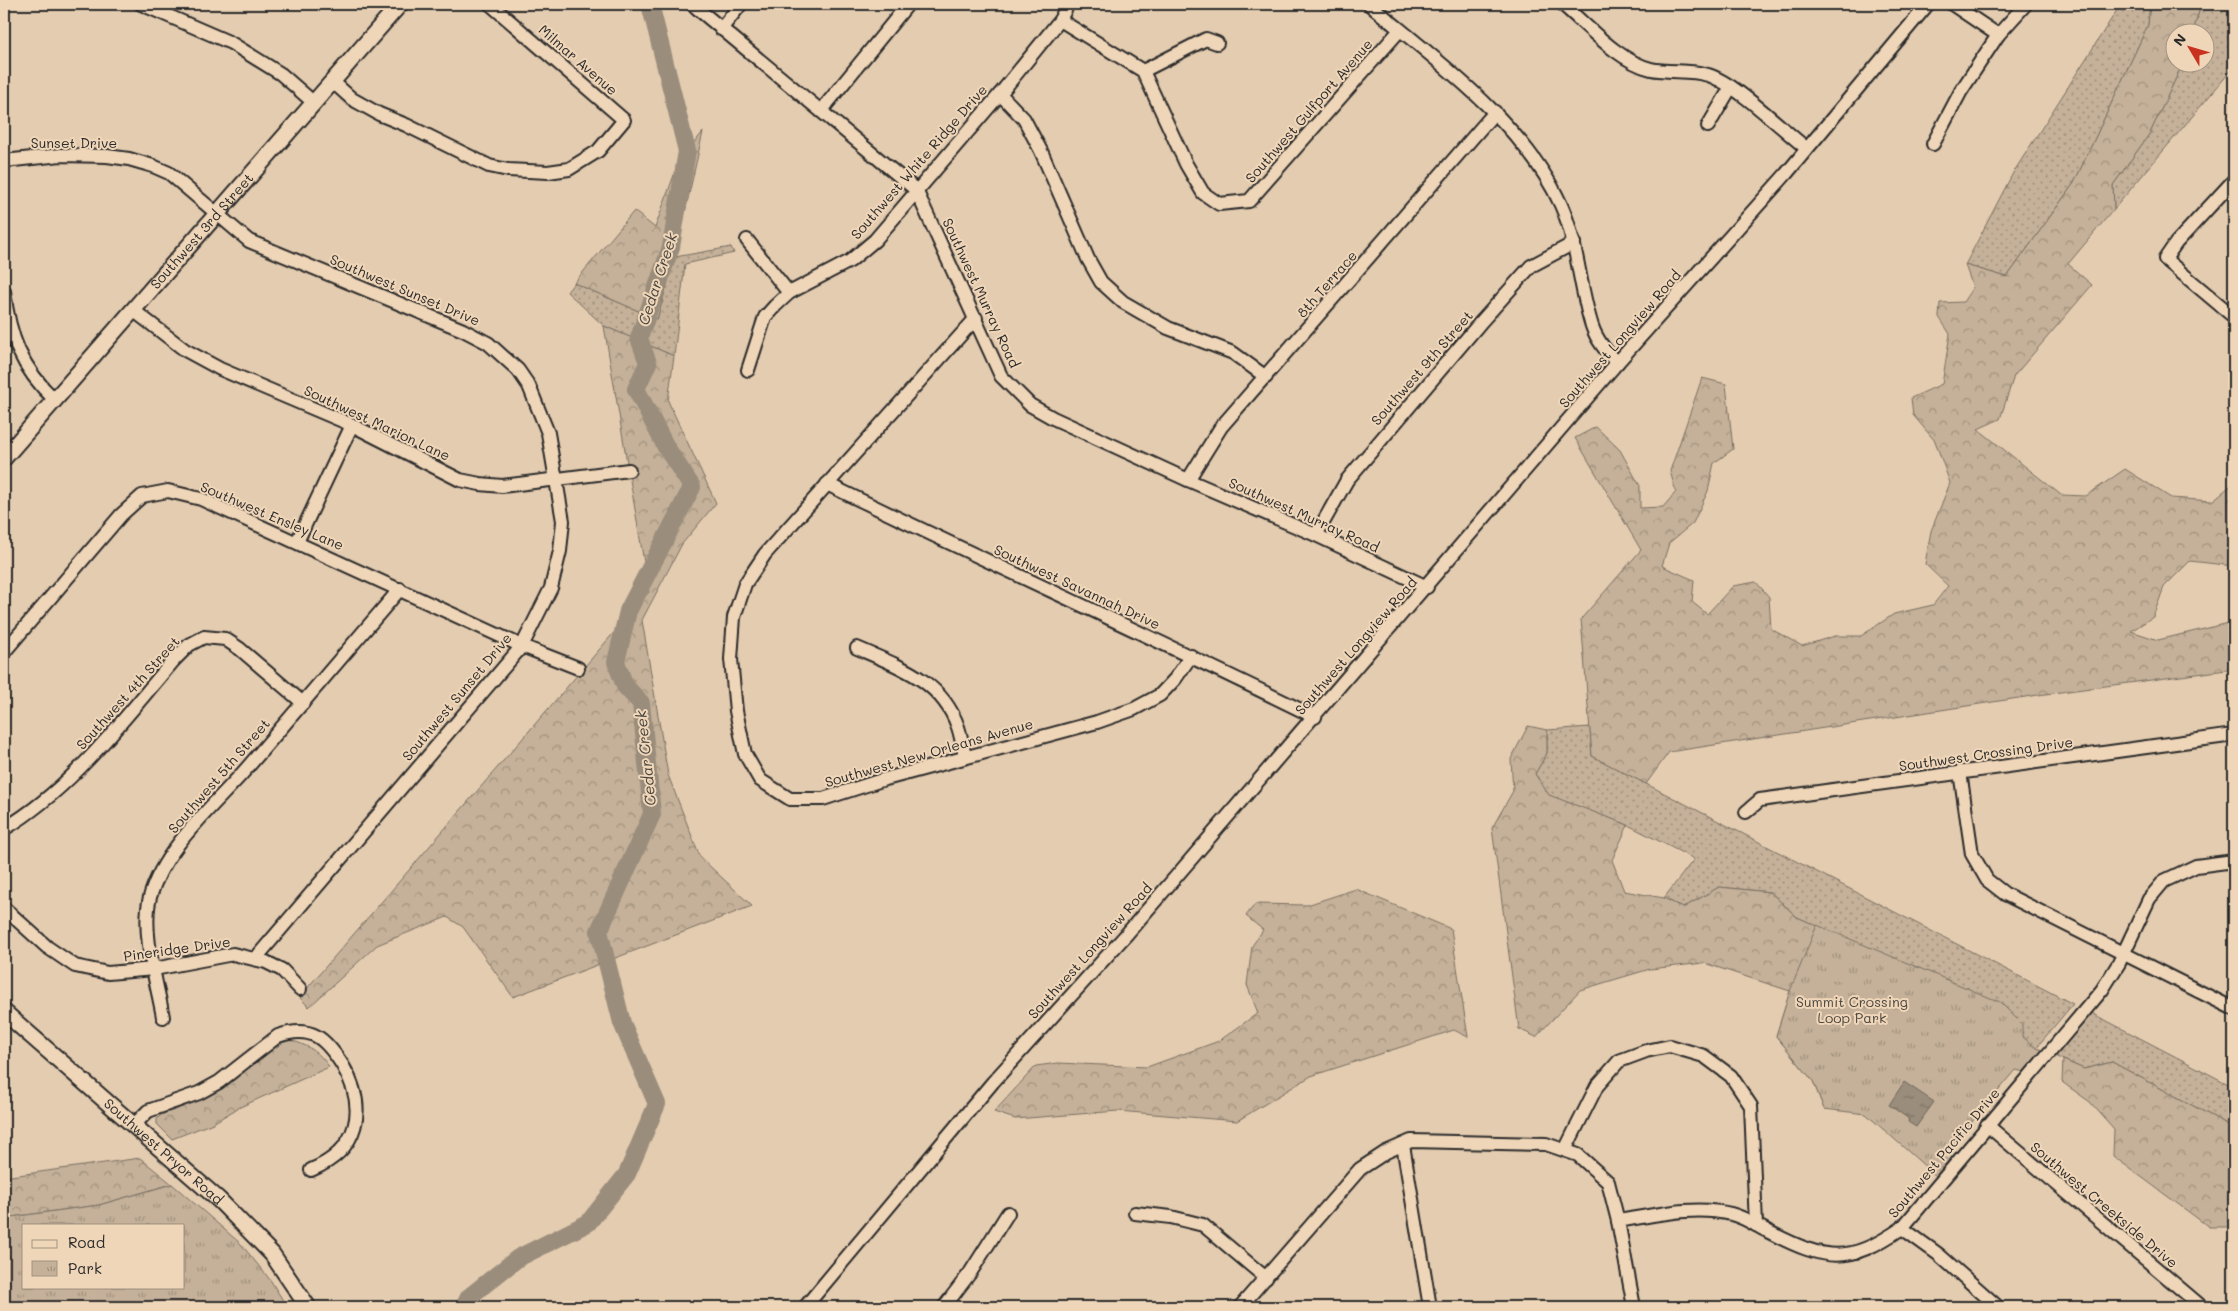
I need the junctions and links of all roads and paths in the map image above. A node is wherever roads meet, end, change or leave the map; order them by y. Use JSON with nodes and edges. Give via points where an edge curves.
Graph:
{"nodes":[{"id":1,"x":141,"y":4,"type":"edge"},
{"id":2,"x":400,"y":4,"type":"edge"},
{"id":3,"x":490,"y":4,"type":"edge"},
{"id":4,"x":692,"y":4,"type":"edge"},
{"id":5,"x":740,"y":4,"type":"edge"},
{"id":6,"x":908,"y":4,"type":"edge"},
{"id":7,"x":1068,"y":4,"type":"edge"},
{"id":8,"x":1369,"y":4,"type":"edge"},
{"id":9,"x":1562,"y":4,"type":"edge"},
{"id":10,"x":1928,"y":4,"type":"edge"},
{"id":11,"x":1952,"y":4,"type":"edge"},
{"id":12,"x":2026,"y":4,"type":"edge"},
{"id":13,"x":1060,"y":20,"type":"junction"},
{"id":14,"x":721,"y":29,"type":"junction"},
{"id":15,"x":1400,"y":30,"type":"junction"},
{"id":16,"x":1998,"y":35,"type":"junction"},
{"id":17,"x":1217,"y":43,"type":"dead end"},
{"id":18,"x":1143,"y":70,"type":"junction"},
{"id":19,"x":332,"y":81,"type":"junction"},
{"id":20,"x":1731,"y":87,"type":"junction"},
{"id":21,"x":1000,"y":94,"type":"junction"},
{"id":22,"x":313,"y":102,"type":"junction"},
{"id":23,"x":820,"y":111,"type":"junction"},
{"id":24,"x":1495,"y":112,"type":"junction"},
{"id":25,"x":1708,"y":126,"type":"dead end"},
{"id":26,"x":1933,"y":144,"type":"dead end"},
{"id":27,"x":1806,"y":148,"type":"junction"},
{"id":28,"x":4,"y":161,"type":"edge"},
{"id":29,"x":2234,"y":180,"type":"edge"},
{"id":30,"x":916,"y":190,"type":"junction"},
{"id":31,"x":216,"y":214,"type":"junction"},
{"id":32,"x":747,"y":240,"type":"dead end"},
{"id":33,"x":1574,"y":243,"type":"junction"},
{"id":34,"x":4,"y":291,"type":"edge"},
{"id":35,"x":789,"y":293,"type":"junction"},
{"id":36,"x":133,"y":310,"type":"junction"},
{"id":37,"x":2234,"y":317,"type":"edge"},
{"id":38,"x":976,"y":318,"type":"junction"},
{"id":39,"x":1617,"y":363,"type":"junction"},
{"id":40,"x":748,"y":370,"type":"dead end"},
{"id":41,"x":1266,"y":377,"type":"junction"},
{"id":42,"x":55,"y":400,"type":"junction"},
{"id":43,"x":352,"y":425,"type":"junction"},
{"id":44,"x":4,"y":458,"type":"edge"},
{"id":45,"x":629,"y":470,"type":"dead end"},
{"id":46,"x":556,"y":479,"type":"junction"},
{"id":47,"x":1188,"y":480,"type":"junction"},
{"id":48,"x":827,"y":484,"type":"junction"},
{"id":49,"x":1316,"y":535,"type":"junction"},
{"id":50,"x":297,"y":542,"type":"junction"},
{"id":51,"x":1427,"y":587,"type":"junction"},
{"id":52,"x":400,"y":589,"type":"junction"},
{"id":53,"x":522,"y":646,"type":"junction"},
{"id":54,"x":857,"y":648,"type":"dead end"},
{"id":55,"x":4,"y":652,"type":"edge"},
{"id":56,"x":1191,"y":656,"type":"junction"},
{"id":57,"x":578,"y":668,"type":"dead end"},
{"id":58,"x":303,"y":703,"type":"junction"},
{"id":59,"x":1315,"y":717,"type":"junction"},
{"id":60,"x":2234,"y":735,"type":"edge"},
{"id":61,"x":965,"y":757,"type":"junction"},
{"id":62,"x":1960,"y":772,"type":"junction"},
{"id":63,"x":1746,"y":812,"type":"dead end"},
{"id":64,"x":4,"y":829,"type":"edge"},
{"id":65,"x":2234,"y":861,"type":"edge"},
{"id":66,"x":4,"y":908,"type":"edge"},
{"id":67,"x":2123,"y":953,"type":"junction"},
{"id":68,"x":256,"y":958,"type":"junction"},
{"id":69,"x":154,"y":970,"type":"junction"},
{"id":70,"x":300,"y":989,"type":"dead end"},
{"id":71,"x":2234,"y":1009,"type":"edge"},
{"id":72,"x":4,"y":1012,"type":"edge"},
{"id":73,"x":163,"y":1017,"type":"dead end"},
{"id":74,"x":134,"y":1125,"type":"junction"},
{"id":75,"x":1987,"y":1125,"type":"junction"},
{"id":76,"x":1403,"y":1145,"type":"junction"},
{"id":77,"x":1565,"y":1150,"type":"junction"},
{"id":78,"x":311,"y":1170,"type":"dead end"},
{"id":79,"x":1135,"y":1212,"type":"dead end"},
{"id":80,"x":1008,"y":1213,"type":"dead end"},
{"id":81,"x":1618,"y":1221,"type":"junction"},
{"id":82,"x":1756,"y":1226,"type":"junction"},
{"id":83,"x":1902,"y":1228,"type":"junction"},
{"id":84,"x":1266,"y":1278,"type":"junction"},
{"id":85,"x":308,"y":1307,"type":"edge"},
{"id":86,"x":805,"y":1307,"type":"edge"},
{"id":87,"x":944,"y":1307,"type":"edge"},
{"id":88,"x":1240,"y":1307,"type":"edge"},
{"id":89,"x":1430,"y":1307,"type":"edge"},
{"id":90,"x":1634,"y":1307,"type":"edge"},
{"id":91,"x":1998,"y":1307,"type":"edge"},
{"id":92,"x":2202,"y":1307,"type":"edge"}],
"edges":[{"from":1,"to":22,"type":"street","via":[[231,44],[281,74]]},
{"from":2,"to":19,"type":"main road","name":"Southwest 3rd Street"},
{"from":3,"to":19,"type":"street","name":"Milmar Avenue","via":[[624,120],[598,151],[569,169],[548,172],[489,166],[379,114],[352,99]]},
{"from":4,"to":14,"type":"street","name":"Southwest Murray Road"},
{"from":5,"to":14,"type":"street"},
{"from":6,"to":23,"type":"street"},
{"from":7,"to":13,"type":"street","name":"Southwest White Ridge Drive"},
{"from":8,"to":15,"type":"street"},
{"from":9,"to":20,"type":"street","via":[[1635,64],[1650,69],[1708,75]]},
{"from":10,"to":27,"type":"street","name":"Southwest Longview Road"},
{"from":11,"to":16,"type":"street"},
{"from":12,"to":16,"type":"street"},
{"from":13,"to":18,"type":"street"},
{"from":13,"to":21,"type":"street","name":"Southwest White Ridge Drive"},
{"from":14,"to":23,"type":"street","name":"Southwest Murray Road"},
{"from":15,"to":18,"type":"street","name":"Southwest Gulfport Avenue","via":[[1249,201],[1219,204],[1203,193],[1186,164]]},
{"from":15,"to":24,"type":"street"},
{"from":16,"to":26,"type":"street","via":[[1961,91]]},
{"from":17,"to":18,"type":"street","via":[[1206,38]]},
{"from":19,"to":22,"type":"main road","name":"Southwest 3rd Street"},
{"from":20,"to":25,"type":"street"},
{"from":20,"to":27,"type":"street"},
{"from":21,"to":30,"type":"street","name":"Southwest White Ridge Drive"},
{"from":21,"to":41,"type":"street","via":[[1024,119],[1101,282],[1123,302],[1168,328],[1233,353]]},
{"from":22,"to":31,"type":"main road","name":"Southwest 3rd Street"},
{"from":23,"to":30,"type":"street","name":"Southwest Murray Road"},
{"from":24,"to":33,"type":"street","via":[[1540,168],[1561,205]]},
{"from":24,"to":41,"type":"street","name":"8th Terrace"},
{"from":27,"to":39,"type":"street","name":"Southwest Longview Road"},
{"from":28,"to":31,"type":"street","name":"Sunset Drive","via":[[62,155],[129,158],[169,174]]},
{"from":29,"to":37,"type":"street","via":[[2165,259]]},
{"from":30,"to":35,"type":"street","name":"Southwest White Ridge Drive","via":[[875,240],[850,261]]},
{"from":30,"to":38,"type":"street","name":"Southwest Murray Road"},
{"from":31,"to":36,"type":"main road","name":"Southwest 3rd Street"},
{"from":31,"to":46,"type":"street","name":"Southwest Sunset Drive","via":[[249,241],[488,343],[518,370],[529,386],[548,433]]},
{"from":32,"to":35,"type":"street"},
{"from":33,"to":39,"type":"street","via":[[1592,327],[1603,348]]},
{"from":33,"to":49,"type":"street","name":"Southwest 9th Street","via":[[1531,266],[1480,323],[1347,480]]},
{"from":34,"to":42,"type":"street","via":[[10,333],[27,369]]},
{"from":35,"to":40,"type":"street","name":"Southwest White Ridge Drive","via":[[765,318]]},
{"from":36,"to":42,"type":"main road","name":"Southwest 3rd Street"},
{"from":36,"to":43,"type":"street","name":"Southwest Marion Lane","via":[[186,350],[220,369]]},
{"from":38,"to":47,"type":"street","name":"Southwest Murray Road","via":[[1001,376],[1030,405]]},
{"from":38,"to":48,"type":"street","name":"Southwest New Orleans Avenue"},
{"from":39,"to":51,"type":"street","name":"Southwest Longview Road"},
{"from":41,"to":47,"type":"street","name":"8th Terrace","via":[[1221,428]]},
{"from":42,"to":44,"type":"main road","name":"Southwest 3rd Street"},
{"from":43,"to":46,"type":"street","name":"Southwest Marion Lane","via":[[460,480],[502,486]]},
{"from":43,"to":50,"type":"street"},
{"from":45,"to":46,"type":"street","name":"Southwest Marion Lane"},
{"from":46,"to":53,"type":"street","name":"Southwest Sunset Drive","via":[[563,521],[560,551],[551,588]]},
{"from":47,"to":49,"type":"street","name":"Southwest Murray Road"},
{"from":48,"to":56,"type":"street","name":"Southwest Savannah Drive"},
{"from":48,"to":61,"type":"street","name":"Southwest New Orleans Avenue","via":[[765,554],[745,584],[734,617],[731,659],[736,711],[745,754],[760,780],[790,799],[823,799]]},
{"from":49,"to":51,"type":"street","name":"Southwest Murray Road"},
{"from":50,"to":52,"type":"street","name":"Southwest Ensley Lane"},
{"from":50,"to":55,"type":"street","name":"Southwest Ensley Lane","via":[[201,499],[168,491],[142,496],[121,515]]},
{"from":51,"to":59,"type":"street","name":"Southwest Longview Road"},
{"from":52,"to":53,"type":"street","name":"Southwest Ensley Lane"},
{"from":52,"to":58,"type":"street","name":"Southwest 5th Street"},
{"from":53,"to":57,"type":"street","name":"Southwest Ensley Lane"},
{"from":53,"to":68,"type":"street","name":"Southwest Sunset Drive"},
{"from":54,"to":61,"type":"street","via":[[910,671],[945,701],[958,726]]},
{"from":56,"to":59,"type":"street","name":"Southwest Savannah Drive"},
{"from":56,"to":61,"type":"street","name":"Southwest New Orleans Avenue","via":[[1160,695],[1134,709]]},
{"from":58,"to":64,"type":"street","name":"Southwest 4th Street","via":[[225,638],[204,637],[189,645],[175,659],[78,771]]},
{"from":58,"to":69,"type":"street","name":"Southwest 5th Street","via":[[161,868],[150,899],[148,935]]},
{"from":59,"to":86,"type":"street","name":"Southwest Longview Road","via":[[993,1082]]},
{"from":60,"to":62,"type":"street","name":"Southwest Crossing Drive"},
{"from":62,"to":63,"type":"street","name":"Southwest Crossing Drive","via":[[1760,800]]},
{"from":62,"to":67,"type":"street","via":[[1972,854],[1988,880],[2005,894]]},
{"from":65,"to":67,"type":"street","via":[[2196,866],[2164,882],[2149,899]]},
{"from":66,"to":69,"type":"street","name":"Pineridge Drive","via":[[47,947],[75,966],[108,973]]},
{"from":67,"to":71,"type":"street"},
{"from":67,"to":75,"type":"street","name":"Southwest Pacific Drive","via":[[2100,993]]},
{"from":68,"to":69,"type":"street","name":"Pineridge Drive","via":[[233,954]]},
{"from":68,"to":70,"type":"street","via":[[282,970]]},
{"from":69,"to":73,"type":"street","name":"Southwest 5th Street"},
{"from":72,"to":74,"type":"main road","name":"Southwest Pryor Road"},
{"from":74,"to":78,"type":"street","via":[[148,1111],[199,1093],[218,1082],[278,1036],[295,1031],[308,1032],[331,1047],[357,1097],[354,1126],[347,1143],[333,1158]]},
{"from":74,"to":85,"type":"main road","name":"Southwest Pryor Road","via":[[219,1200],[272,1254]]},
{"from":75,"to":83,"type":"street","name":"Southwest Pacific Drive"},
{"from":75,"to":92,"type":"street","name":"Southwest Creekside Drive"},
{"from":76,"to":77,"type":"street","via":[[1411,1141],[1546,1144]]},
{"from":76,"to":84,"type":"street","via":[[1360,1169]]},
{"from":76,"to":89,"type":"street"},
{"from":77,"to":81,"type":"street","via":[[1578,1155],[1608,1182]]},
{"from":77,"to":82,"type":"street","via":[[1597,1086],[1619,1061],[1670,1046],[1704,1056],[1731,1076],[1751,1106]]},
{"from":79,"to":84,"type":"street","via":[[1203,1225]]},
{"from":80,"to":87,"type":"street"},
{"from":81,"to":82,"type":"street","name":"Southwest Pacific Drive","via":[[1704,1210],[1733,1214]]},
{"from":81,"to":90,"type":"street"},
{"from":82,"to":83,"type":"street","name":"Southwest Pacific Drive","via":[[1798,1247],[1827,1255],[1861,1252]]},
{"from":83,"to":91,"type":"street","via":[[1938,1254]]},
{"from":84,"to":88,"type":"street"}]}
